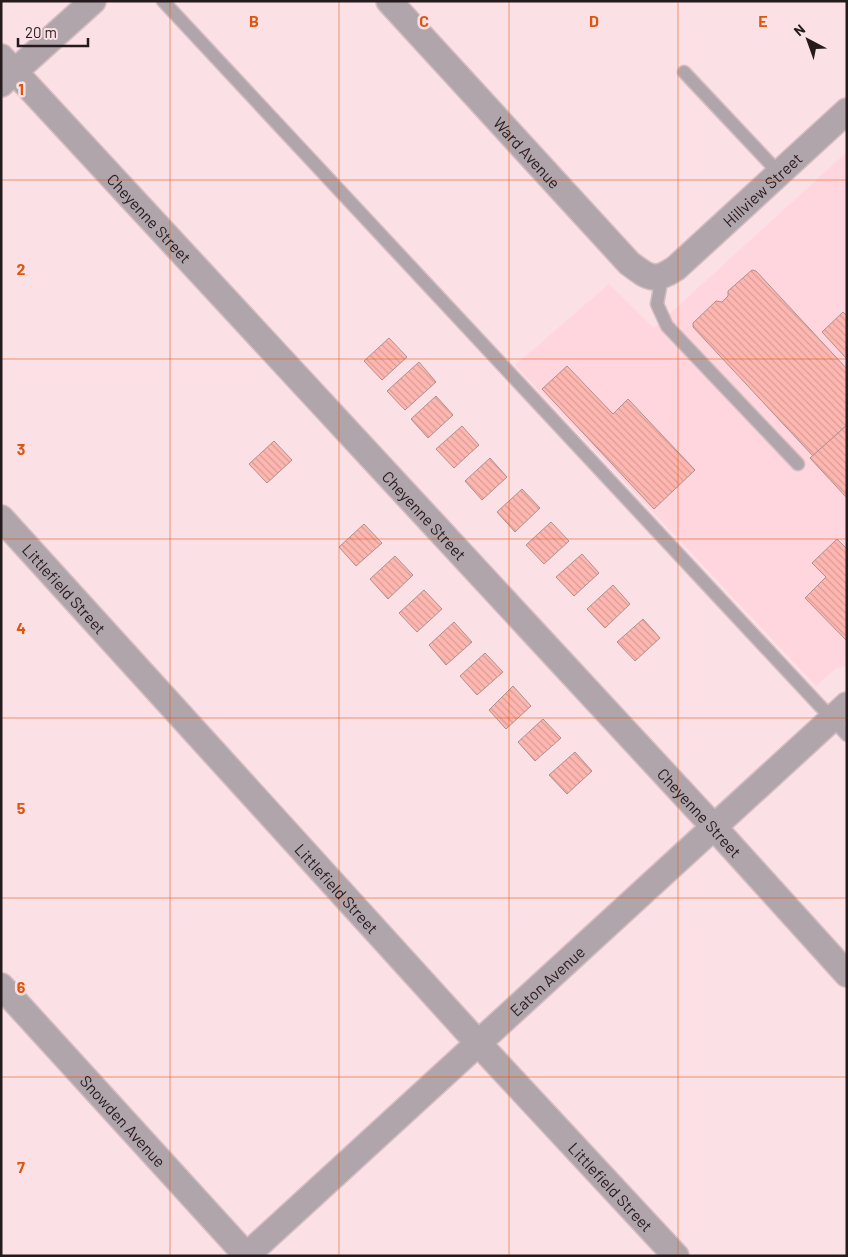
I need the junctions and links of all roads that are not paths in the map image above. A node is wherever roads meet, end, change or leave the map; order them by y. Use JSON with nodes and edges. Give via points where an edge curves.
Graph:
{"nodes":[{"id":1,"x":93,"y":1,"type":"edge"},
{"id":2,"x":163,"y":1,"type":"edge"},
{"id":3,"x":389,"y":1,"type":"edge"},
{"id":4,"x":6,"y":71,"type":"edge"},
{"id":5,"x":684,"y":72,"type":"dead end"},
{"id":6,"x":847,"y":111,"type":"edge"},
{"id":7,"x":779,"y":173,"type":"junction"},
{"id":8,"x":669,"y":273,"type":"junction"},
{"id":9,"x":798,"y":464,"type":"dead end"},
{"id":10,"x":1,"y":518,"type":"edge"},
{"id":11,"x":841,"y":719,"type":"edge"},
{"id":12,"x":713,"y":826,"type":"junction"},
{"id":13,"x":847,"y":974,"type":"edge"},
{"id":14,"x":1,"y":986,"type":"edge"},
{"id":15,"x":478,"y":1043,"type":"junction"},
{"id":16,"x":246,"y":1255,"type":"edge"},
{"id":17,"x":676,"y":1256,"type":"edge"}],
"edges":[{"from":1,"to":4,"type":"street"},
{"from":2,"to":11,"type":"lane"},
{"from":3,"to":8,"type":"street","name":"Ward Avenue","via":[[629,263],[654,278]]},
{"from":4,"to":12,"type":"street","name":"Cheyenne Street"},
{"from":5,"to":7,"type":"lane"},
{"from":6,"to":7,"type":"street","name":"Hillview Street"},
{"from":7,"to":8,"type":"street","name":"Hillview Street"},
{"from":8,"to":9,"type":"lane","via":[[657,304],[666,326]]},
{"from":10,"to":15,"type":"street","name":"Littlefield Street"},
{"from":11,"to":12,"type":"street","name":"Eaton Avenue"},
{"from":12,"to":13,"type":"street","name":"Cheyenne Street"},
{"from":12,"to":15,"type":"street","name":"Eaton Avenue"},
{"from":14,"to":16,"type":"street","name":"Snowden Avenue"},
{"from":15,"to":16,"type":"street","name":"Eaton Avenue"},
{"from":15,"to":17,"type":"street","name":"Littlefield Street"}]}
